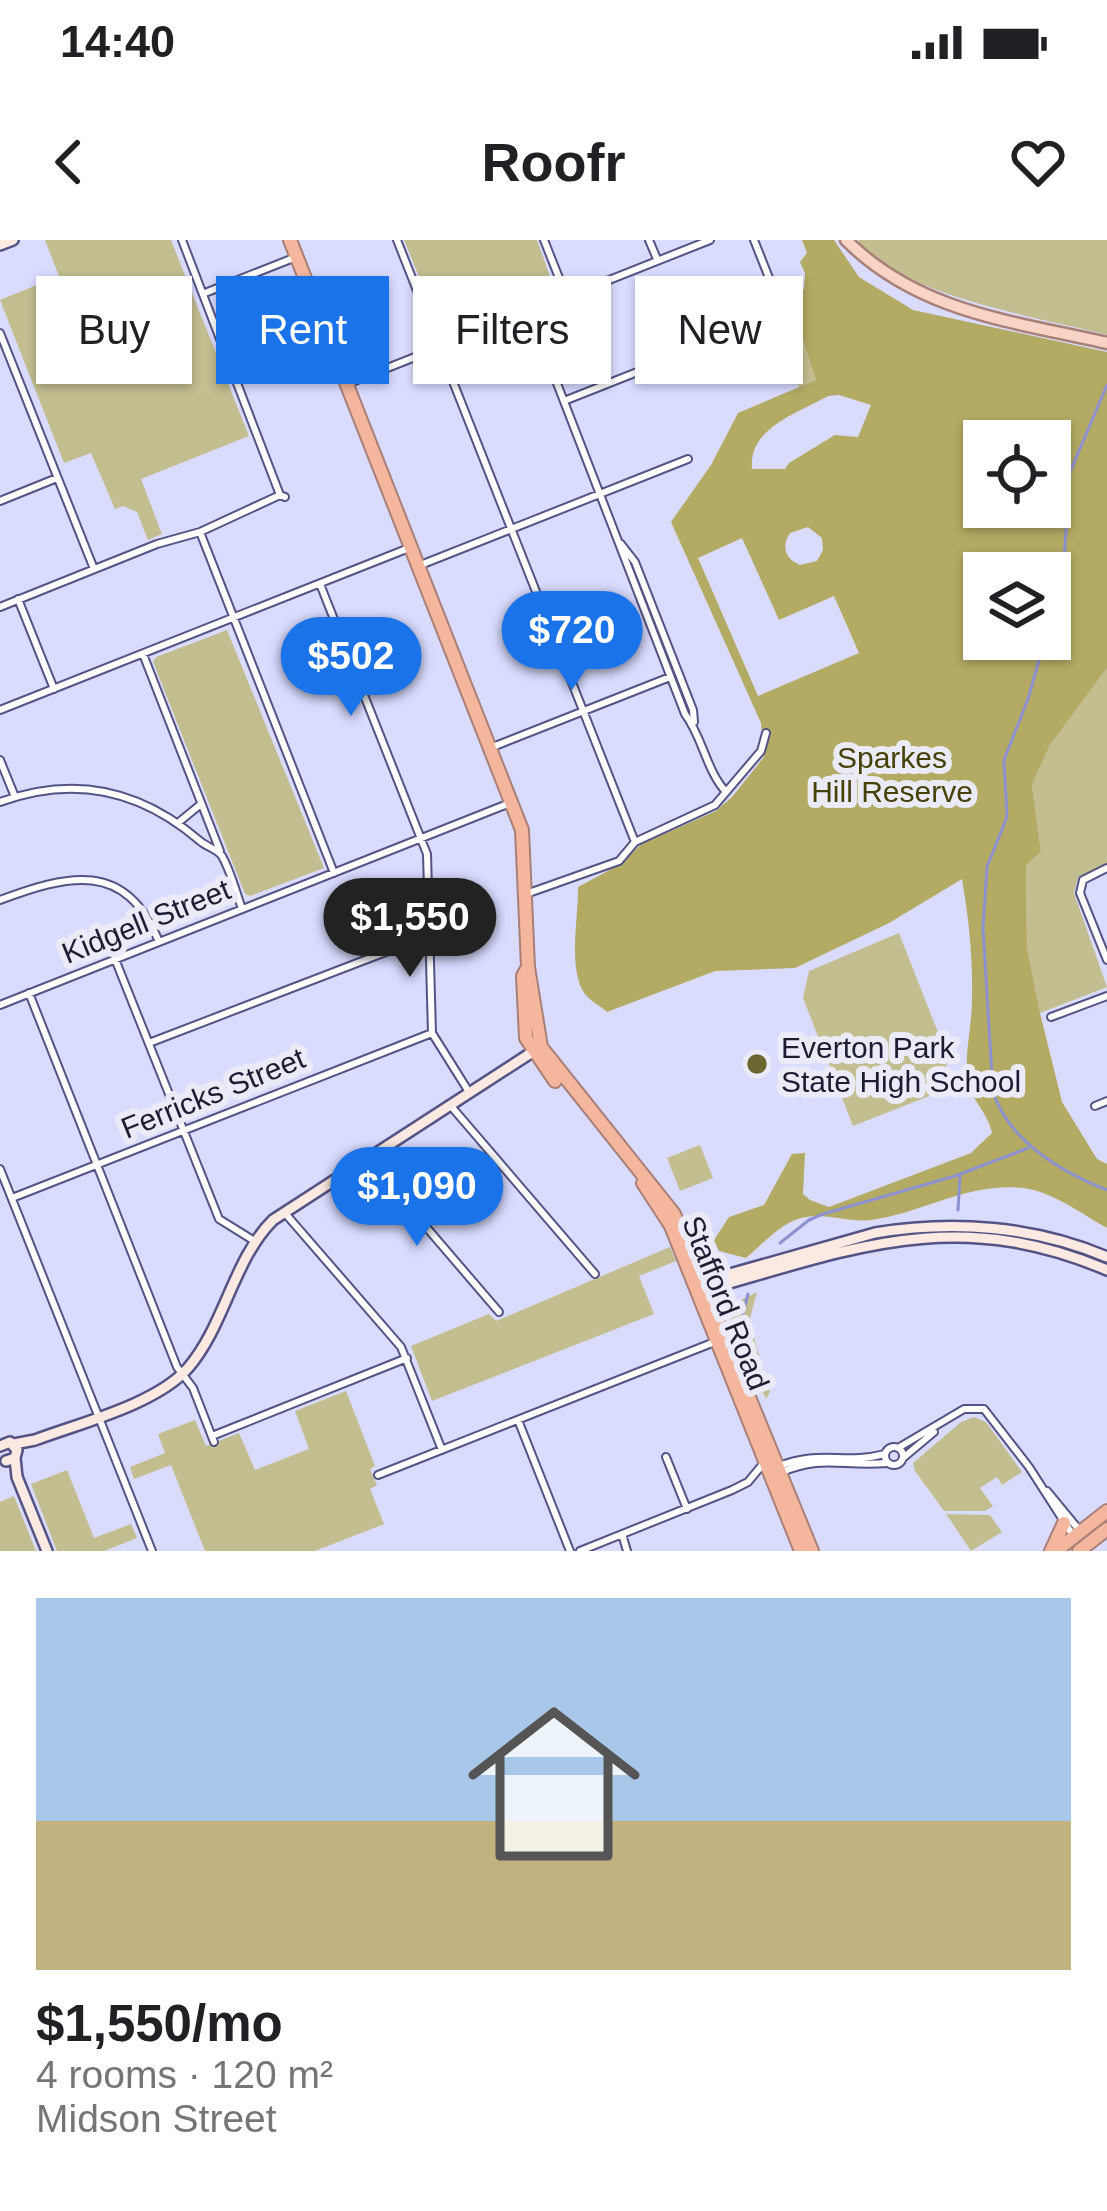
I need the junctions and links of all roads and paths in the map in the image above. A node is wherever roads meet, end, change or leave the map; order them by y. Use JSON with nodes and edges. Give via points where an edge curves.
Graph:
{"nodes":[{"id":1,"x":14,"y":240,"type":"edge"},
{"id":2,"x":182,"y":240,"type":"edge"},
{"id":3,"x":290,"y":240,"type":"edge"},
{"id":4,"x":397,"y":240,"type":"edge"},
{"id":5,"x":544,"y":240,"type":"edge"},
{"id":6,"x":650,"y":240,"type":"edge"},
{"id":7,"x":710,"y":240,"type":"edge"},
{"id":8,"x":754,"y":240,"type":"edge"},
{"id":9,"x":845,"y":240,"type":"edge"},
{"id":10,"x":0,"y":245,"type":"edge"},
{"id":11,"x":296,"y":257,"type":"junction"},
{"id":12,"x":657,"y":260,"type":"junction"},
{"id":13,"x":303,"y":276,"type":"edge"},
{"id":14,"x":558,"y":276,"type":"edge"},
{"id":15,"x":611,"y":279,"type":"edge"},
{"id":16,"x":413,"y":280,"type":"edge"},
{"id":17,"x":203,"y":294,"type":"junction"},
{"id":18,"x":0,"y":333,"type":"edge"},
{"id":19,"x":1104,"y":342,"type":"edge"},
{"id":20,"x":346,"y":384,"type":"edge"},
{"id":21,"x":454,"y":384,"type":"edge"},
{"id":22,"x":557,"y":384,"type":"edge"},
{"id":23,"x":564,"y":401,"type":"junction"},
{"id":24,"x":688,"y":459,"type":"dead end"},
{"id":25,"x":57,"y":478,"type":"junction"},
{"id":26,"x":601,"y":494,"type":"junction"},
{"id":27,"x":0,"y":500,"type":"edge"},
{"id":28,"x":512,"y":529,"type":"junction"},
{"id":29,"x":200,"y":532,"type":"junction"},
{"id":30,"x":621,"y":544,"type":"junction"},
{"id":31,"x":411,"y":548,"type":"junction"},
{"id":32,"x":418,"y":566,"type":"junction"},
{"id":33,"x":94,"y":569,"type":"junction"},
{"id":34,"x":320,"y":584,"type":"junction"},
{"id":35,"x":18,"y":599,"type":"junction"},
{"id":36,"x":0,"y":607,"type":"edge"},
{"id":37,"x":234,"y":618,"type":"junction"},
{"id":38,"x":143,"y":654,"type":"junction"},
{"id":39,"x":670,"y":677,"type":"junction"},
{"id":40,"x":54,"y":689,"type":"junction"},
{"id":41,"x":0,"y":710,"type":"edge"},
{"id":42,"x":584,"y":711,"type":"junction"},
{"id":43,"x":695,"y":727,"type":"junction"},
{"id":44,"x":766,"y":733,"type":"dead end"},
{"id":45,"x":490,"y":748,"type":"junction"},
{"id":46,"x":0,"y":760,"type":"edge"},
{"id":47,"x":726,"y":792,"type":"junction"},
{"id":48,"x":15,"y":797,"type":"junction"},
{"id":49,"x":0,"y":802,"type":"edge"},
{"id":50,"x":511,"y":803,"type":"junction"},
{"id":51,"x":201,"y":804,"type":"junction"},
{"id":52,"x":178,"y":822,"type":"junction"},
{"id":53,"x":421,"y":838,"type":"junction"},
{"id":54,"x":635,"y":842,"type":"junction"},
{"id":55,"x":220,"y":851,"type":"junction"},
{"id":56,"x":1107,"y":868,"type":"edge"},
{"id":57,"x":334,"y":873,"type":"junction"},
{"id":58,"x":526,"y":894,"type":"junction"},
{"id":59,"x":0,"y":900,"type":"edge"},
{"id":60,"x":242,"y":909,"type":"junction"},
{"id":61,"x":430,"y":934,"type":"junction"},
{"id":62,"x":159,"y":942,"type":"junction"},
{"id":63,"x":116,"y":959,"type":"junction"},
{"id":64,"x":1107,"y":960,"type":"edge"},
{"id":65,"x":29,"y":993,"type":"junction"},
{"id":66,"x":1107,"y":996,"type":"edge"},
{"id":67,"x":0,"y":1005,"type":"edge"},
{"id":68,"x":1052,"y":1018,"type":"dead end"},
{"id":69,"x":432,"y":1033,"type":"junction"},
{"id":70,"x":149,"y":1043,"type":"junction"},
{"id":71,"x":537,"y":1050,"type":"junction"},
{"id":72,"x":469,"y":1092,"type":"junction"},
{"id":73,"x":1107,"y":1101,"type":"edge"},
{"id":74,"x":450,"y":1105,"type":"junction"},
{"id":75,"x":1095,"y":1106,"type":"dead end"},
{"id":76,"x":183,"y":1131,"type":"junction"},
{"id":77,"x":368,"y":1158,"type":"junction"},
{"id":78,"x":97,"y":1165,"type":"junction"},
{"id":79,"x":0,"y":1169,"type":"edge"},
{"id":80,"x":12,"y":1198,"type":"junction"},
{"id":81,"x":284,"y":1212,"type":"junction"},
{"id":82,"x":256,"y":1242,"type":"junction"},
{"id":83,"x":1107,"y":1257,"type":"edge"},
{"id":84,"x":1107,"y":1270,"type":"edge"},
{"id":85,"x":595,"y":1274,"type":"dead end"},
{"id":86,"x":700,"y":1287,"type":"junction"},
{"id":87,"x":499,"y":1312,"type":"dead end"},
{"id":88,"x":717,"y":1341,"type":"junction"},
{"id":89,"x":406,"y":1358,"type":"junction"},
{"id":90,"x":182,"y":1374,"type":"junction"},
{"id":91,"x":98,"y":1416,"type":"junction"},
{"id":92,"x":518,"y":1420,"type":"junction"},
{"id":93,"x":941,"y":1426,"type":"junction"},
{"id":94,"x":2,"y":1430,"type":"edge"},
{"id":95,"x":898,"y":1448,"type":"junction"},
{"id":96,"x":442,"y":1450,"type":"junction"},
{"id":97,"x":6,"y":1452,"type":"edge"},
{"id":98,"x":666,"y":1456,"type":"dead end"},
{"id":99,"x":886,"y":1458,"type":"junction"},
{"id":100,"x":903,"y":1458,"type":"junction"},
{"id":101,"x":772,"y":1472,"type":"junction"},
{"id":102,"x":378,"y":1475,"type":"dead end"},
{"id":103,"x":748,"y":1482,"type":"junction"},
{"id":104,"x":1044,"y":1488,"type":"junction"},
{"id":105,"x":687,"y":1509,"type":"junction"},
{"id":106,"x":1107,"y":1511,"type":"edge"},
{"id":107,"x":1064,"y":1523,"type":"junction"},
{"id":108,"x":1107,"y":1529,"type":"edge"},
{"id":109,"x":622,"y":1534,"type":"junction"},
{"id":110,"x":1079,"y":1542,"type":"edge"},
{"id":111,"x":47,"y":1551,"type":"edge"},
{"id":112,"x":152,"y":1551,"type":"edge"},
{"id":113,"x":570,"y":1551,"type":"edge"},
{"id":114,"x":580,"y":1551,"type":"edge"},
{"id":115,"x":627,"y":1551,"type":"edge"},
{"id":116,"x":801,"y":1551,"type":"edge"},
{"id":117,"x":812,"y":1551,"type":"edge"},
{"id":118,"x":1053,"y":1551,"type":"edge"}],
"edges":[{"from":1,"to":10,"type":"main road"},
{"from":2,"to":17,"type":"street"},
{"from":3,"to":11,"type":"highway"},
{"from":4,"to":16,"type":"street"},
{"from":5,"to":14,"type":"street"},
{"from":6,"to":12,"type":"street"},
{"from":7,"to":12,"type":"street"},
{"from":8,"to":23,"type":"street","via":[[781,313]]},
{"from":9,"to":19,"type":"main road","via":[[925,297]]},
{"from":11,"to":13,"type":"highway"},
{"from":11,"to":17,"type":"street"},
{"from":12,"to":15,"type":"street"},
{"from":17,"to":29,"type":"street","via":[[283,496]]},
{"from":18,"to":25,"type":"street"},
{"from":20,"to":31,"type":"highway"},
{"from":21,"to":28,"type":"street"},
{"from":22,"to":23,"type":"street"},
{"from":23,"to":26,"type":"street"},
{"from":24,"to":26,"type":"street"},
{"from":25,"to":27,"type":"street"},
{"from":25,"to":33,"type":"street"},
{"from":26,"to":28,"type":"street"},
{"from":26,"to":30,"type":"street"},
{"from":28,"to":32,"type":"street"},
{"from":28,"to":42,"type":"street"},
{"from":29,"to":33,"type":"street"},
{"from":29,"to":37,"type":"street"},
{"from":30,"to":39,"type":"street"},
{"from":30,"to":43,"type":"street","via":[[635,562]]},
{"from":31,"to":32,"type":"highway"},
{"from":31,"to":34,"type":"street"},
{"from":32,"to":45,"type":"highway"},
{"from":33,"to":35,"type":"street"},
{"from":34,"to":37,"type":"street"},
{"from":34,"to":53,"type":"street"},
{"from":35,"to":36,"type":"street"},
{"from":35,"to":40,"type":"street"},
{"from":37,"to":38,"type":"street"},
{"from":37,"to":57,"type":"street"},
{"from":38,"to":40,"type":"street"},
{"from":38,"to":51,"type":"street"},
{"from":39,"to":42,"type":"street"},
{"from":39,"to":43,"type":"street"},
{"from":40,"to":41,"type":"street"},
{"from":42,"to":45,"type":"street"},
{"from":42,"to":54,"type":"street"},
{"from":43,"to":47,"type":"street"},
{"from":44,"to":47,"type":"street"},
{"from":45,"to":50,"type":"highway"},
{"from":46,"to":48,"type":"street"},
{"from":47,"to":54,"type":"street","via":[[715,805]]},
{"from":48,"to":49,"type":"street"},
{"from":48,"to":52,"type":"street","via":[[94,789],[140,800]]},
{"from":50,"to":53,"type":"street","name":"Kidgell Street"},
{"from":50,"to":58,"type":"highway","via":[[524,841]]},
{"from":51,"to":52,"type":"street"},
{"from":51,"to":55,"type":"street"},
{"from":52,"to":55,"type":"street"},
{"from":53,"to":57,"type":"street","name":"Kidgell Street"},
{"from":53,"to":61,"type":"street"},
{"from":54,"to":58,"type":"street","via":[[620,861]]},
{"from":55,"to":60,"type":"street"},
{"from":56,"to":64,"type":"street","via":[[1083,880],[1080,893]]},
{"from":57,"to":60,"type":"street","name":"Kidgell Street"},
{"from":58,"to":71,"type":"highway","via":[[524,1026]]},
{"from":59,"to":62,"type":"street","via":[[53,880],[93,880],[135,904]]},
{"from":60,"to":62,"type":"street","name":"Kidgell Street"},
{"from":61,"to":69,"type":"street"},
{"from":61,"to":70,"type":"street"},
{"from":62,"to":63,"type":"street","name":"Kidgell Street"},
{"from":63,"to":65,"type":"street","name":"Kidgell Street"},
{"from":63,"to":70,"type":"street"},
{"from":65,"to":67,"type":"street","name":"Kidgell Street"},
{"from":65,"to":78,"type":"street"},
{"from":66,"to":68,"type":"street"},
{"from":69,"to":72,"type":"street"},
{"from":69,"to":76,"type":"street","name":"Ferricks Street"},
{"from":70,"to":76,"type":"street"},
{"from":71,"to":72,"type":"main road"},
{"from":71,"to":86,"type":"highway","name":"Stafford Road","via":[[656,1200]]},
{"from":72,"to":74,"type":"main road"},
{"from":73,"to":75,"type":"street"},
{"from":74,"to":77,"type":"main road"},
{"from":74,"to":85,"type":"street"},
{"from":76,"to":78,"type":"street","name":"Ferricks Street"},
{"from":76,"to":82,"type":"street","via":[[218,1220]]},
{"from":77,"to":81,"type":"main road"},
{"from":77,"to":87,"type":"street"},
{"from":78,"to":80,"type":"street","name":"Ferricks Street"},
{"from":78,"to":90,"type":"street"},
{"from":79,"to":80,"type":"street"},
{"from":80,"to":91,"type":"street"},
{"from":81,"to":82,"type":"main road"},
{"from":81,"to":89,"type":"street"},
{"from":82,"to":90,"type":"main road"},
{"from":83,"to":86,"type":"main road","via":[[1012,1229],[905,1228]]},
{"from":84,"to":86,"type":"main road","via":[[1028,1244],[940,1236],[866,1244]]},
{"from":86,"to":88,"type":"highway","name":"Stafford Road"},
{"from":86,"to":101,"type":"highway","name":"Stafford Road"},
{"from":88,"to":92,"type":"street"},
{"from":88,"to":101,"type":"highway","name":"Stafford Road"},
{"from":89,"to":90,"type":"street","via":[[213,1439]]},
{"from":89,"to":96,"type":"street"},
{"from":90,"to":91,"type":"main road"},
{"from":91,"to":97,"type":"main road"},
{"from":91,"to":112,"type":"street"},
{"from":92,"to":96,"type":"street"},
{"from":92,"to":113,"type":"street"},
{"from":93,"to":95,"type":"street"},
{"from":93,"to":100,"type":"street"},
{"from":93,"to":104,"type":"street","via":[[968,1408],[989,1412]]},
{"from":94,"to":97,"type":"main road"},
{"from":95,"to":99,"type":"street"},
{"from":95,"to":100,"type":"street"},
{"from":96,"to":102,"type":"street"},
{"from":97,"to":111,"type":"main road"},
{"from":98,"to":105,"type":"street"},
{"from":99,"to":100,"type":"street","via":[[898,1465]]},
{"from":99,"to":101,"type":"street","via":[[808,1456]]},
{"from":101,"to":103,"type":"street"},
{"from":101,"to":103,"type":"street"},
{"from":101,"to":116,"type":"highway","name":"Stafford Road"},
{"from":101,"to":117,"type":"highway","name":"Stafford Road"},
{"from":103,"to":105,"type":"street"},
{"from":104,"to":107,"type":"street"},
{"from":104,"to":110,"type":"street"},
{"from":105,"to":109,"type":"street"},
{"from":106,"to":110,"type":"highway"},
{"from":107,"to":110,"type":"street"},
{"from":107,"to":118,"type":"highway"},
{"from":108,"to":110,"type":"highway"},
{"from":109,"to":114,"type":"street"},
{"from":109,"to":115,"type":"street"},
{"from":110,"to":118,"type":"highway"}]}
